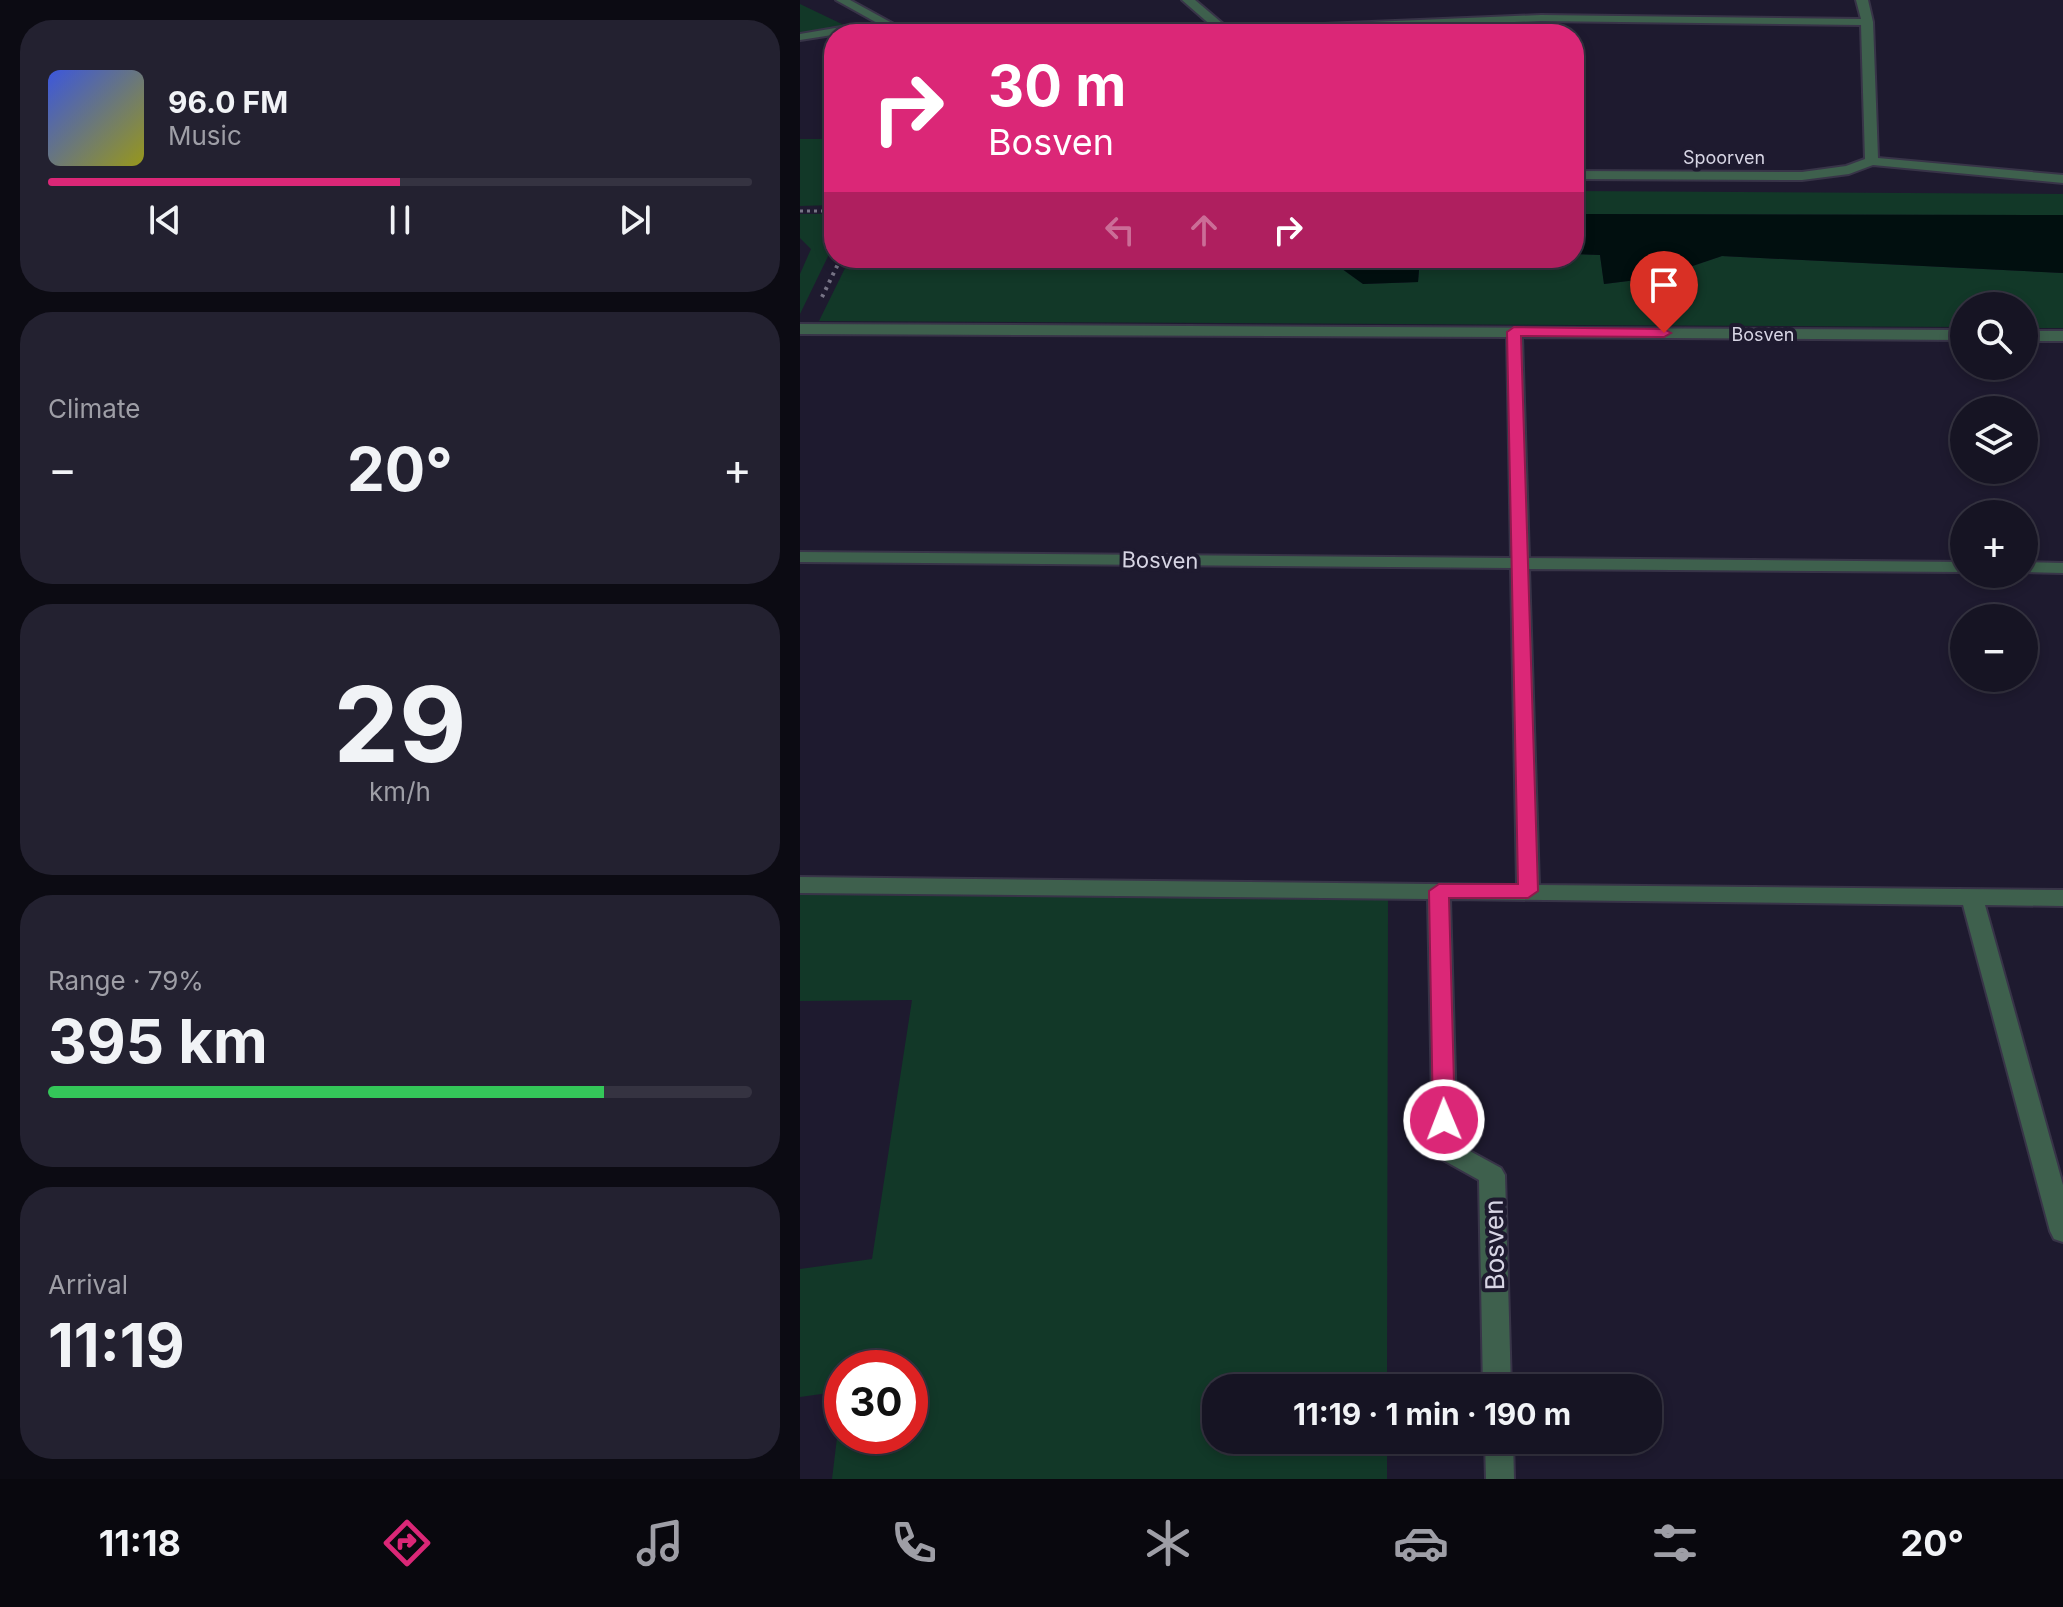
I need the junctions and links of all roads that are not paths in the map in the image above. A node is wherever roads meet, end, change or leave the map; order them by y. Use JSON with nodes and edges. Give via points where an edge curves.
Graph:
{"nodes":[{"id":1,"x":842,"y":0,"type":"edge"},
{"id":2,"x":1188,"y":0,"type":"edge"},
{"id":3,"x":1543,"y":0,"type":"edge"},
{"id":4,"x":1862,"y":0,"type":"edge"},
{"id":5,"x":1541,"y":18,"type":"junction"},
{"id":6,"x":1867,"y":22,"type":"junction"},
{"id":7,"x":887,"y":24,"type":"edge"},
{"id":8,"x":1216,"y":24,"type":"edge"},
{"id":9,"x":1415,"y":24,"type":"edge"},
{"id":10,"x":824,"y":33,"type":"edge"},
{"id":11,"x":800,"y":37,"type":"edge"},
{"id":12,"x":1872,"y":161,"type":"junction"},
{"id":13,"x":1584,"y":175,"type":"edge"},
{"id":14,"x":2063,"y":179,"type":"edge"},
{"id":15,"x":800,"y":329,"type":"edge"},
{"id":16,"x":1514,"y":332,"type":"junction"},
{"id":17,"x":1950,"y":335,"type":"edge"},
{"id":18,"x":2038,"y":336,"type":"edge"},
{"id":19,"x":2063,"y":336,"type":"edge"},
{"id":20,"x":800,"y":557,"type":"edge"},
{"id":21,"x":1521,"y":563,"type":"junction"},
{"id":22,"x":1950,"y":567,"type":"edge"},
{"id":23,"x":2038,"y":567,"type":"edge"},
{"id":24,"x":2063,"y":568,"type":"edge"},
{"id":25,"x":800,"y":885,"type":"edge"},
{"id":26,"x":1439,"y":891,"type":"junction"},
{"id":27,"x":1528,"y":891,"type":"junction"},
{"id":28,"x":1972,"y":897,"type":"junction"},
{"id":29,"x":2063,"y":898,"type":"edge"},
{"id":30,"x":2063,"y":1231,"type":"edge"},
{"id":31,"x":1497,"y":1374,"type":"edge"},
{"id":32,"x":1499,"y":1454,"type":"edge"},
{"id":33,"x":1500,"y":1479,"type":"edge"}],
"edges":[{"from":1,"to":7,"type":"street"},
{"from":2,"to":8,"type":"street"},
{"from":3,"to":5,"type":"street"},
{"from":4,"to":6,"type":"street"},
{"from":5,"to":6,"type":"street"},
{"from":5,"to":9,"type":"street"},
{"from":6,"to":12,"type":"street"},
{"from":10,"to":11,"type":"street"},
{"from":12,"to":13,"type":"street","name":"Spoorven","via":[[1802,176]]},
{"from":12,"to":14,"type":"street","name":"Spoorven"},
{"from":15,"to":16,"type":"street","name":"Bosven"},
{"from":16,"to":17,"type":"street","name":"Bosven"},
{"from":16,"to":21,"type":"street"},
{"from":18,"to":19,"type":"street"},
{"from":20,"to":21,"type":"street","name":"Bosven"},
{"from":21,"to":22,"type":"street","name":"Bosven"},
{"from":21,"to":27,"type":"street"},
{"from":23,"to":24,"type":"street"},
{"from":25,"to":26,"type":"street"},
{"from":26,"to":27,"type":"street"},
{"from":26,"to":31,"type":"street","name":"Bosven","via":[[1445,1149],[1492,1175]]},
{"from":27,"to":28,"type":"street"},
{"from":28,"to":29,"type":"street"},
{"from":28,"to":30,"type":"street"},
{"from":32,"to":33,"type":"street"}]}
